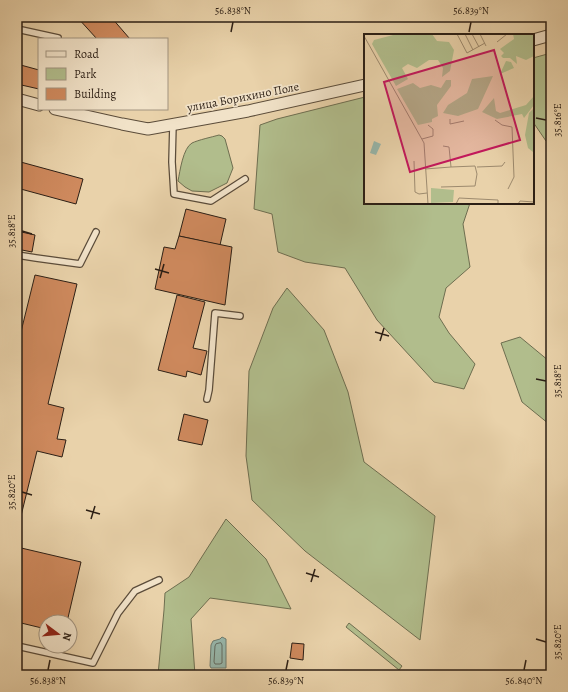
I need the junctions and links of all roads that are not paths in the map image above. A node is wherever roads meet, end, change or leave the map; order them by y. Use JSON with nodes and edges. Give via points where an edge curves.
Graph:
{"nodes":[{"id":1,"x":17,"y":29,"type":"edge"},
{"id":2,"x":551,"y":35,"type":"edge"},
{"id":3,"x":58,"y":38,"type":"edge"},
{"id":4,"x":534,"y":40,"type":"edge"},
{"id":5,"x":364,"y":85,"type":"edge"},
{"id":6,"x":17,"y":99,"type":"edge"},
{"id":7,"x":38,"y":105,"type":"edge"},
{"id":8,"x":59,"y":110,"type":"edge"},
{"id":9,"x":173,"y":124,"type":"junction"},
{"id":10,"x":245,"y":179,"type":"dead end"},
{"id":11,"x":96,"y":232,"type":"dead end"},
{"id":12,"x":17,"y":255,"type":"edge"},
{"id":13,"x":240,"y":316,"type":"dead end"},
{"id":14,"x":207,"y":399,"type":"dead end"},
{"id":15,"x":160,"y":580,"type":"dead end"},
{"id":16,"x":17,"y":646,"type":"edge"}],
"edges":[{"from":1,"to":3,"type":"lane"},
{"from":2,"to":4,"type":"street"},
{"from":5,"to":9,"type":"street","name":"улица Борихино Поле","via":[[248,111]]},
{"from":6,"to":7,"type":"street"},
{"from":8,"to":9,"type":"street","name":"улица Борихино Поле","via":[[148,129]]},
{"from":9,"to":10,"type":"lane","via":[[174,194],[211,201]]},
{"from":11,"to":12,"type":"lane","via":[[80,264]]},
{"from":13,"to":14,"type":"lane","via":[[215,313]]},
{"from":15,"to":16,"type":"lane","via":[[135,591],[118,613],[93,663]]}]}
